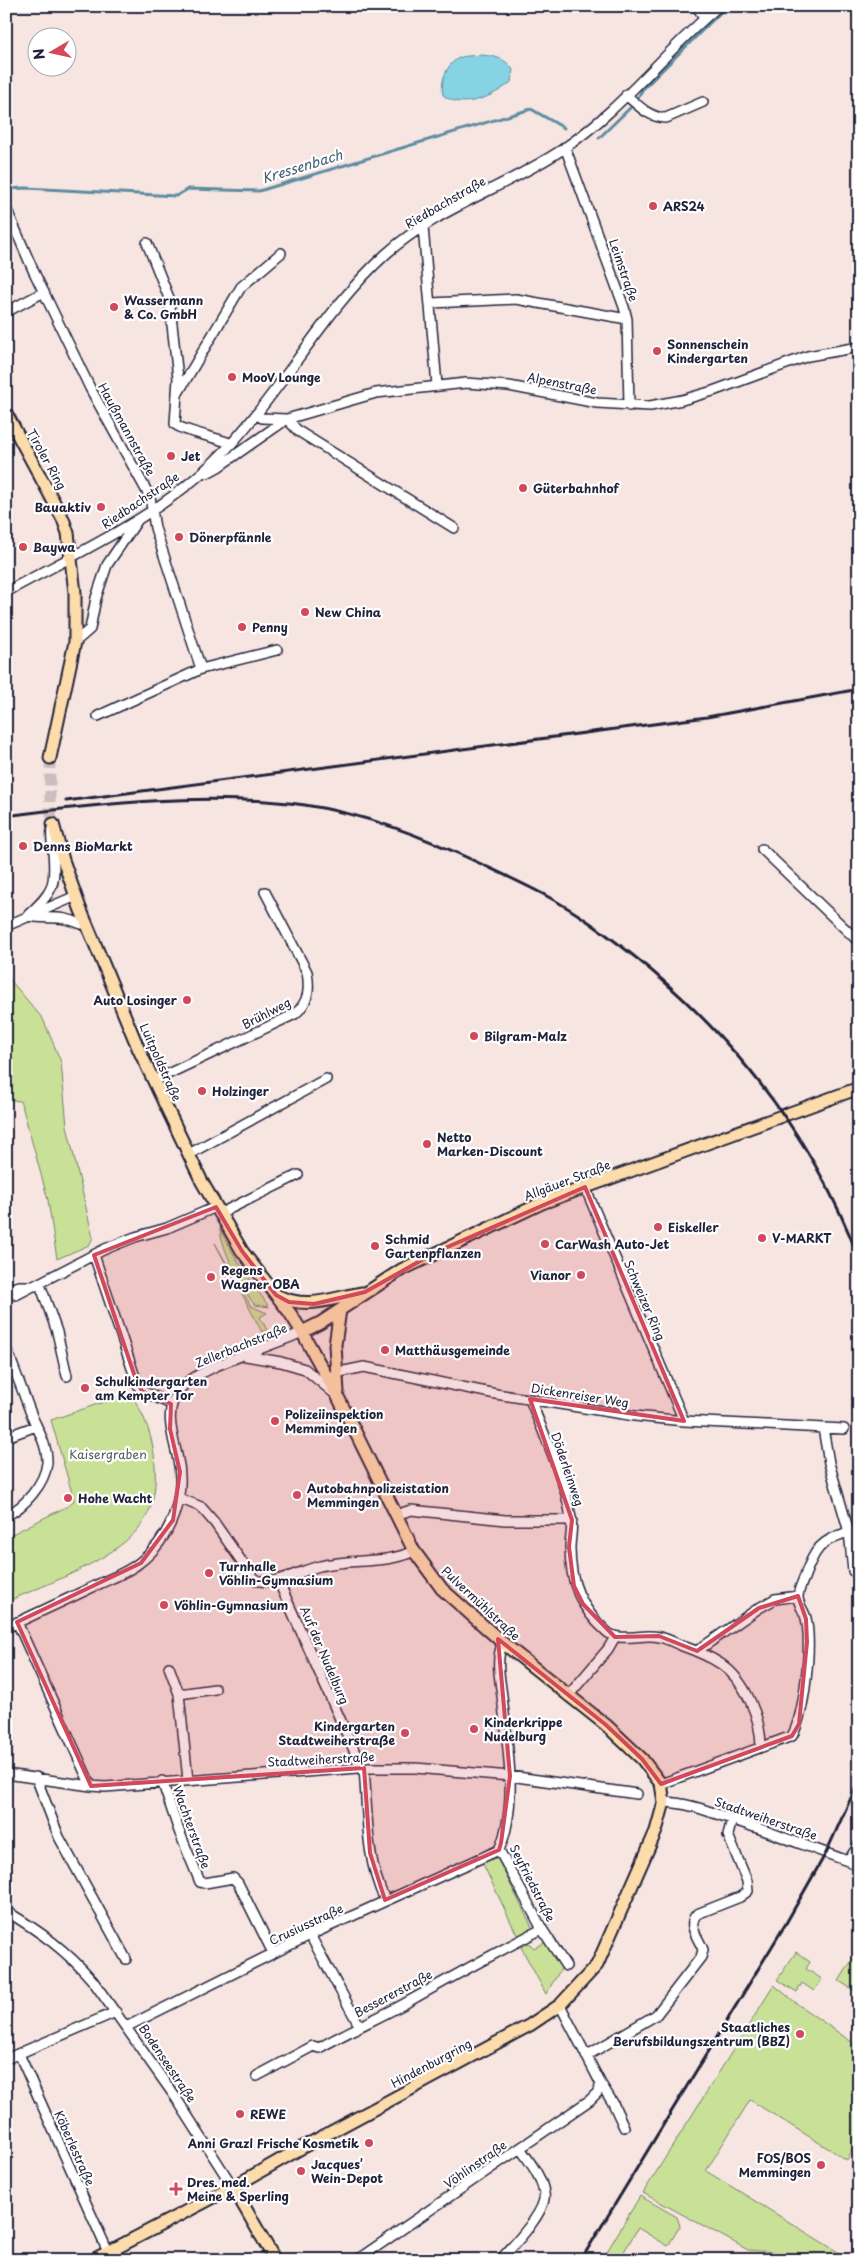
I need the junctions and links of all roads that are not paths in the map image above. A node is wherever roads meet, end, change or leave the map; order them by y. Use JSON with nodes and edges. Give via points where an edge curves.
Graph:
{"nodes":[{"id":1,"x":696,"y":6,"type":"edge"},
{"id":2,"x":719,"y":6,"type":"edge"},
{"id":3,"x":705,"y":18,"type":"junction"},
{"id":4,"x":626,"y":95,"type":"junction"},
{"id":5,"x":703,"y":102,"type":"dead end"},
{"id":6,"x":566,"y":147,"type":"junction"},
{"id":7,"x":6,"y":208,"type":"edge"},
{"id":8,"x":423,"y":226,"type":"junction"},
{"id":9,"x":147,"y":243,"type":"dead end"},
{"id":10,"x":281,"y":253,"type":"dead end"},
{"id":11,"x":44,"y":292,"type":"junction"},
{"id":12,"x":431,"y":302,"type":"junction"},
{"id":13,"x":6,"y":312,"type":"edge"},
{"id":14,"x":627,"y":319,"type":"junction"},
{"id":15,"x":859,"y":347,"type":"edge"},
{"id":16,"x":438,"y":385,"type":"junction"},
{"id":17,"x":178,"y":393,"type":"junction"},
{"id":18,"x":629,"y":406,"type":"junction"},
{"id":19,"x":6,"y":413,"type":"edge"},
{"id":20,"x":256,"y":414,"type":"junction"},
{"id":21,"x":287,"y":419,"type":"junction"},
{"id":22,"x":232,"y":444,"type":"junction"},
{"id":23,"x":196,"y":477,"type":"junction"},
{"id":24,"x":153,"y":509,"type":"junction"},
{"id":25,"x":139,"y":518,"type":"junction"},
{"id":26,"x":454,"y":528,"type":"dead end"},
{"id":27,"x":72,"y":557,"type":"junction"},
{"id":28,"x":6,"y":592,"type":"edge"},
{"id":29,"x":75,"y":642,"type":"junction"},
{"id":30,"x":277,"y":650,"type":"dead end"},
{"id":31,"x":201,"y":669,"type":"junction"},
{"id":32,"x":98,"y":716,"type":"dead end"},
{"id":33,"x":50,"y":758,"type":"tunnel mouth"},
{"id":34,"x":53,"y":824,"type":"joint"},
{"id":35,"x":762,"y":849,"type":"dead end"},
{"id":36,"x":265,"y":892,"type":"dead end"},
{"id":37,"x":76,"y":896,"type":"junction"},
{"id":38,"x":28,"y":916,"type":"junction"},
{"id":39,"x":81,"y":924,"type":"joint"},
{"id":40,"x":6,"y":926,"type":"edge"},
{"id":41,"x":93,"y":938,"type":"junction"},
{"id":42,"x":859,"y":942,"type":"edge"},
{"id":43,"x":326,"y":1079,"type":"dead end"},
{"id":44,"x":153,"y":1081,"type":"junction"},
{"id":45,"x":859,"y":1088,"type":"edge"},
{"id":46,"x":189,"y":1154,"type":"junction"},
{"id":47,"x":298,"y":1175,"type":"dead end"},
{"id":48,"x":585,"y":1188,"type":"junction"},
{"id":49,"x":218,"y":1210,"type":"junction"},
{"id":50,"x":94,"y":1255,"type":"junction"},
{"id":51,"x":39,"y":1285,"type":"junction"},
{"id":52,"x":8,"y":1289,"type":"tunnel mouth"},
{"id":53,"x":365,"y":1292,"type":"junction"},
{"id":54,"x":276,"y":1295,"type":"junction"},
{"id":55,"x":16,"y":1296,"type":"tunnel mouth"},
{"id":56,"x":340,"y":1310,"type":"junction"},
{"id":57,"x":302,"y":1332,"type":"junction"},
{"id":58,"x":6,"y":1348,"type":"edge"},
{"id":59,"x":246,"y":1356,"type":"junction"},
{"id":60,"x":335,"y":1373,"type":"junction"},
{"id":61,"x":67,"y":1376,"type":"dead end"},
{"id":62,"x":338,"y":1397,"type":"junction"},
{"id":63,"x":530,"y":1399,"type":"junction"},
{"id":64,"x":172,"y":1404,"type":"junction"},
{"id":65,"x":684,"y":1421,"type":"junction"},
{"id":66,"x":36,"y":1426,"type":"junction"},
{"id":67,"x":823,"y":1428,"type":"junction"},
{"id":68,"x":844,"y":1429,"type":"dead end"},
{"id":69,"x":6,"y":1438,"type":"edge"},
{"id":70,"x":179,"y":1498,"type":"junction"},
{"id":71,"x":396,"y":1515,"type":"junction"},
{"id":72,"x":6,"y":1516,"type":"edge"},
{"id":73,"x":572,"y":1520,"type":"junction"},
{"id":74,"x":849,"y":1532,"type":"junction"},
{"id":75,"x":414,"y":1551,"type":"junction"},
{"id":76,"x":853,"y":1571,"type":"dead end"},
{"id":77,"x":278,"y":1580,"type":"junction"},
{"id":78,"x":798,"y":1596,"type":"junction"},
{"id":79,"x":17,"y":1622,"type":"junction"},
{"id":80,"x":6,"y":1628,"type":"edge"},
{"id":81,"x":615,"y":1637,"type":"junction"},
{"id":82,"x":503,"y":1643,"type":"junction"},
{"id":83,"x":697,"y":1651,"type":"junction"},
{"id":84,"x":170,"y":1667,"type":"dead end"},
{"id":85,"x":215,"y":1689,"type":"dead end"},
{"id":86,"x":179,"y":1694,"type":"junction"},
{"id":87,"x":568,"y":1696,"type":"junction"},
{"id":88,"x":761,"y":1748,"type":"junction"},
{"id":89,"x":362,"y":1768,"type":"junction"},
{"id":90,"x":6,"y":1774,"type":"edge"},
{"id":91,"x":510,"y":1776,"type":"junction"},
{"id":92,"x":36,"y":1777,"type":"junction"},
{"id":93,"x":188,"y":1780,"type":"junction"},
{"id":94,"x":162,"y":1781,"type":"junction"},
{"id":95,"x":661,"y":1784,"type":"junction"},
{"id":96,"x":91,"y":1786,"type":"junction"},
{"id":97,"x":637,"y":1794,"type":"dead end"},
{"id":98,"x":664,"y":1802,"type":"junction"},
{"id":99,"x":732,"y":1819,"type":"junction"},
{"id":100,"x":859,"y":1845,"type":"edge"},
{"id":101,"x":498,"y":1850,"type":"junction"},
{"id":102,"x":848,"y":1861,"type":"junction"},
{"id":103,"x":859,"y":1865,"type":"edge"},
{"id":104,"x":385,"y":1900,"type":"junction"},
{"id":105,"x":6,"y":1911,"type":"edge"},
{"id":106,"x":542,"y":1930,"type":"junction"},
{"id":107,"x":310,"y":1935,"type":"junction"},
{"id":108,"x":273,"y":1953,"type":"junction"},
{"id":109,"x":126,"y":1958,"type":"dead end"},
{"id":110,"x":566,"y":1966,"type":"dead end"},
{"id":111,"x":560,"y":2005,"type":"junction"},
{"id":112,"x":116,"y":2012,"type":"junction"},
{"id":113,"x":359,"y":2025,"type":"junction"},
{"id":114,"x":126,"y":2026,"type":"junction"},
{"id":115,"x":20,"y":2054,"type":"junction"},
{"id":116,"x":586,"y":2056,"type":"junction"},
{"id":117,"x":6,"y":2059,"type":"edge"},
{"id":118,"x":257,"y":2076,"type":"dead end"},
{"id":119,"x":600,"y":2084,"type":"junction"},
{"id":120,"x":624,"y":2127,"type":"dead end"},
{"id":121,"x":520,"y":2148,"type":"junction"},
{"id":122,"x":233,"y":2187,"type":"junction"},
{"id":123,"x":108,"y":2252,"type":"junction"},
{"id":124,"x":93,"y":2260,"type":"edge"},
{"id":125,"x":275,"y":2260,"type":"edge"},
{"id":126,"x":357,"y":2260,"type":"edge"},
{"id":127,"x":500,"y":2260,"type":"edge"}],
"edges":[{"from":1,"to":3,"type":"street"},
{"from":2,"to":3,"type":"street","name":"Riedbachstraße"},
{"from":3,"to":4,"type":"street","name":"Riedbachstraße"},
{"from":4,"to":5,"type":"street","via":[[660,118]]},
{"from":4,"to":6,"type":"street","name":"Riedbachstraße"},
{"from":6,"to":8,"type":"street","name":"Riedbachstraße"},
{"from":6,"to":14,"type":"street","name":"Leimstraße","via":[[611,266]]},
{"from":7,"to":11,"type":"street","name":"Haußmannstraße"},
{"from":8,"to":12,"type":"street"},
{"from":8,"to":20,"type":"street","name":"Riedbachstraße","via":[[388,252],[358,282]]},
{"from":9,"to":17,"type":"street","via":[[168,293]]},
{"from":10,"to":17,"type":"street","via":[[242,287]]},
{"from":11,"to":13,"type":"street"},
{"from":11,"to":24,"type":"street","name":"Haußmannstraße","via":[[90,388],[150,497]]},
{"from":12,"to":14,"type":"street","via":[[516,299]]},
{"from":12,"to":16,"type":"street"},
{"from":14,"to":18,"type":"street","name":"Leimstraße"},
{"from":15,"to":18,"type":"street","name":"Alpenstraße","via":[[808,356],[682,400]]},
{"from":16,"to":18,"type":"street","name":"Alpenstraße","via":[[510,386]]},
{"from":16,"to":21,"type":"street","name":"Alpenstraße","via":[[376,393]]},
{"from":17,"to":22,"type":"street","via":[[176,426]]},
{"from":19,"to":27,"type":"main road","name":"Tiroler Ring","via":[[63,519]]},
{"from":20,"to":21,"type":"street","name":"Alpenstraße","via":[[262,418]]},
{"from":20,"to":22,"type":"street","name":"Riedbachstraße"},
{"from":21,"to":23,"type":"street","name":"Riedbachstraße","via":[[218,467]]},
{"from":21,"to":26,"type":"street","via":[[298,431]]},
{"from":22,"to":23,"type":"street","name":"Riedbachstraße"},
{"from":23,"to":24,"type":"street","name":"Riedbachstraße"},
{"from":24,"to":25,"type":"street","name":"Riedbachstraße"},
{"from":24,"to":31,"type":"street","name":"Haußmannstraße","via":[[155,528]]},
{"from":25,"to":27,"type":"street","name":"Riedbachstraße"},
{"from":25,"to":29,"type":"street","via":[[107,565],[90,629]]},
{"from":27,"to":28,"type":"street","name":"Riedbachstraße"},
{"from":27,"to":29,"type":"main road","name":"Tiroler Ring"},
{"from":29,"to":33,"type":"main road"},
{"from":30,"to":31,"type":"street"},
{"from":31,"to":32,"type":"street"},
{"from":34,"to":37,"type":"main road","name":"Luitpoldstraße"},
{"from":34,"to":38,"type":"street","via":[[53,886],[48,897]]},
{"from":35,"to":42,"type":"street"},
{"from":36,"to":44,"type":"street","name":"Brühlweg","via":[[307,972],[308,998],[295,1014]]},
{"from":37,"to":38,"type":"street"},
{"from":37,"to":41,"type":"main road","name":"Luitpoldstraße"},
{"from":38,"to":39,"type":"street","via":[[61,917]]},
{"from":38,"to":40,"type":"street"},
{"from":39,"to":41,"type":"main road"},
{"from":41,"to":44,"type":"main road","name":"Luitpoldstraße"},
{"from":43,"to":46,"type":"street"},
{"from":44,"to":46,"type":"main road","name":"Luitpoldstraße"},
{"from":45,"to":48,"type":"main road","name":"Allgäuer Straße"},
{"from":46,"to":49,"type":"main road","name":"Luitpoldstraße"},
{"from":47,"to":49,"type":"street"},
{"from":48,"to":53,"type":"main road","name":"Allgäuer Straße","via":[[542,1203],[436,1252]]},
{"from":48,"to":65,"type":"street","name":"Schweizer Ring"},
{"from":49,"to":50,"type":"street","via":[[135,1237]]},
{"from":49,"to":54,"type":"main road","name":"Luitpoldstraße","via":[[242,1251]]},
{"from":50,"to":51,"type":"street"},
{"from":50,"to":64,"type":"street","via":[[137,1382],[142,1391]]},
{"from":51,"to":52,"type":"street"},
{"from":51,"to":55,"type":"street"},
{"from":51,"to":61,"type":"street","via":[[57,1332]]},
{"from":53,"to":54,"type":"main road","via":[[305,1304],[289,1302]]},
{"from":53,"to":56,"type":"main road","name":"Allgäuer Straße"},
{"from":54,"to":57,"type":"main road","name":"Luitpoldstraße"},
{"from":56,"to":57,"type":"main road","name":"Allgäuer Straße"},
{"from":56,"to":60,"type":"main road"},
{"from":57,"to":59,"type":"street","name":"Zellerbachstraße"},
{"from":57,"to":62,"type":"main road","name":"Pulvermühlstraße"},
{"from":58,"to":66,"type":"street"},
{"from":59,"to":62,"type":"street","via":[[305,1369]]},
{"from":59,"to":64,"type":"street","name":"Zellerbachstraße","via":[[191,1379],[180,1389]]},
{"from":60,"to":62,"type":"main road"},
{"from":60,"to":63,"type":"street","name":"Dickenreiser Weg","via":[[364,1367]]},
{"from":62,"to":71,"type":"main road","name":"Pulvermühlstraße"},
{"from":63,"to":65,"type":"street","name":"Dickenreiser Weg"},
{"from":63,"to":73,"type":"street","name":"Döderleinweg","via":[[564,1489]]},
{"from":64,"to":70,"type":"street","via":[[170,1429],[180,1472]]},
{"from":65,"to":67,"type":"street","name":"Dickenreiser Weg"},
{"from":66,"to":69,"type":"street"},
{"from":66,"to":72,"type":"street","via":[[47,1457],[45,1472],[27,1499]]},
{"from":67,"to":68,"type":"street","name":"Dickenreiser Weg"},
{"from":67,"to":74,"type":"street","via":[[829,1463]]},
{"from":70,"to":77,"type":"street","via":[[201,1507],[254,1579],[263,1582]]},
{"from":70,"to":79,"type":"street","via":[[166,1532],[140,1563]]},
{"from":71,"to":73,"type":"street","via":[[411,1510],[505,1520]]},
{"from":71,"to":75,"type":"main road","name":"Pulvermühlstraße"},
{"from":73,"to":81,"type":"street","name":"Döderleinweg","via":[[570,1547],[574,1586],[583,1604]]},
{"from":74,"to":76,"type":"street"},
{"from":74,"to":78,"type":"street","via":[[820,1545],[809,1564]]},
{"from":75,"to":77,"type":"street","via":[[388,1560],[347,1561],[319,1566]]},
{"from":75,"to":82,"type":"main road","name":"Pulvermühlstraße","via":[[442,1589]]},
{"from":77,"to":89,"type":"street","name":"Auf der Nudelburg"},
{"from":78,"to":83,"type":"street","via":[[775,1600],[759,1608]]},
{"from":78,"to":88,"type":"street","via":[[806,1619],[807,1642],[799,1724],[792,1736]]},
{"from":79,"to":80,"type":"street"},
{"from":79,"to":96,"type":"street"},
{"from":81,"to":83,"type":"street","via":[[658,1636]]},
{"from":81,"to":87,"type":"street"},
{"from":82,"to":87,"type":"main road","name":"Pulvermühlstraße"},
{"from":82,"to":91,"type":"street","name":"Seyfriedstraße","via":[[499,1669]]},
{"from":83,"to":88,"type":"street","via":[[722,1665],[735,1678],[754,1712]]},
{"from":84,"to":86,"type":"street"},
{"from":85,"to":86,"type":"street"},
{"from":86,"to":93,"type":"street"},
{"from":87,"to":95,"type":"main road","name":"Pulvermühlstraße","via":[[606,1725],[642,1759]]},
{"from":88,"to":95,"type":"street"},
{"from":89,"to":91,"type":"street","name":"Stadtweiherstraße","via":[[432,1769]]},
{"from":89,"to":93,"type":"street","name":"Stadtweiherstraße"},
{"from":89,"to":104,"type":"street","name":"Auf der Nudelburg","via":[[370,1853],[378,1887]]},
{"from":90,"to":92,"type":"street","name":"Stadtweiherstraße"},
{"from":91,"to":97,"type":"street","name":"Stadtweiherstraße"},
{"from":91,"to":101,"type":"street","name":"Seyfriedstraße","via":[[507,1817]]},
{"from":92,"to":96,"type":"street","name":"Stadtweiherstraße"},
{"from":92,"to":109,"type":"street","via":[[59,1837]]},
{"from":93,"to":94,"type":"street","name":"Stadtweiherstraße"},
{"from":94,"to":96,"type":"street","name":"Stadtweiherstraße"},
{"from":94,"to":108,"type":"street","name":"Wachterstraße","via":[[200,1882],[233,1878]]},
{"from":95,"to":98,"type":"main road","name":"Hindenburgring"},
{"from":98,"to":99,"type":"street","name":"Stadtweiherstraße","via":[[689,1805]]},
{"from":98,"to":111,"type":"main road","name":"Hindenburgring","via":[[656,1831],[597,1966]]},
{"from":99,"to":102,"type":"street","name":"Stadtweiherstraße"},
{"from":99,"to":116,"type":"street","via":[[728,1835],[748,1890],[740,1897],[693,1918],[694,1931],[703,1950],[701,1957],[664,2008],[640,2026]]},
{"from":100,"to":102,"type":"street"},
{"from":101,"to":104,"type":"street","name":"Crusiusstraße"},
{"from":101,"to":106,"type":"street","name":"Seyfriedstraße"},
{"from":102,"to":103,"type":"street","name":"Stadtweiherstraße"},
{"from":104,"to":107,"type":"street","name":"Crusiusstraße"},
{"from":105,"to":112,"type":"street","name":"Bodenseestraße","via":[[64,1950]]},
{"from":106,"to":110,"type":"street","name":"Seyfriedstraße"},
{"from":106,"to":113,"type":"street","name":"Bessererstraße","via":[[472,1964],[390,2012]]},
{"from":107,"to":108,"type":"street","name":"Crusiusstraße"},
{"from":107,"to":113,"type":"street"},
{"from":108,"to":114,"type":"street","name":"Crusiusstraße"},
{"from":111,"to":116,"type":"street"},
{"from":111,"to":122,"type":"main road","name":"Hindenburgring","via":[[530,2025]]},
{"from":112,"to":114,"type":"street","name":"Bodenseestraße"},
{"from":112,"to":115,"type":"street"},
{"from":113,"to":118,"type":"street","name":"Bessererstraße","via":[[319,2048],[314,2046]]},
{"from":114,"to":122,"type":"street","name":"Bodenseestraße"},
{"from":115,"to":117,"type":"street"},
{"from":115,"to":123,"type":"street","name":"Köberlestraße"},
{"from":116,"to":119,"type":"street"},
{"from":119,"to":120,"type":"street"},
{"from":119,"to":121,"type":"street","name":"Vöhlinstraße","via":[[590,2100]]},
{"from":121,"to":126,"type":"street","name":"Vöhlinstraße"},
{"from":121,"to":127,"type":"street","via":[[540,2181],[544,2200],[523,2234]]},
{"from":122,"to":123,"type":"main road","name":"Hindenburgring"},
{"from":122,"to":125,"type":"main road","name":"Bodenseestraße"},
{"from":123,"to":124,"type":"main road","name":"Hindenburgring"}]}
